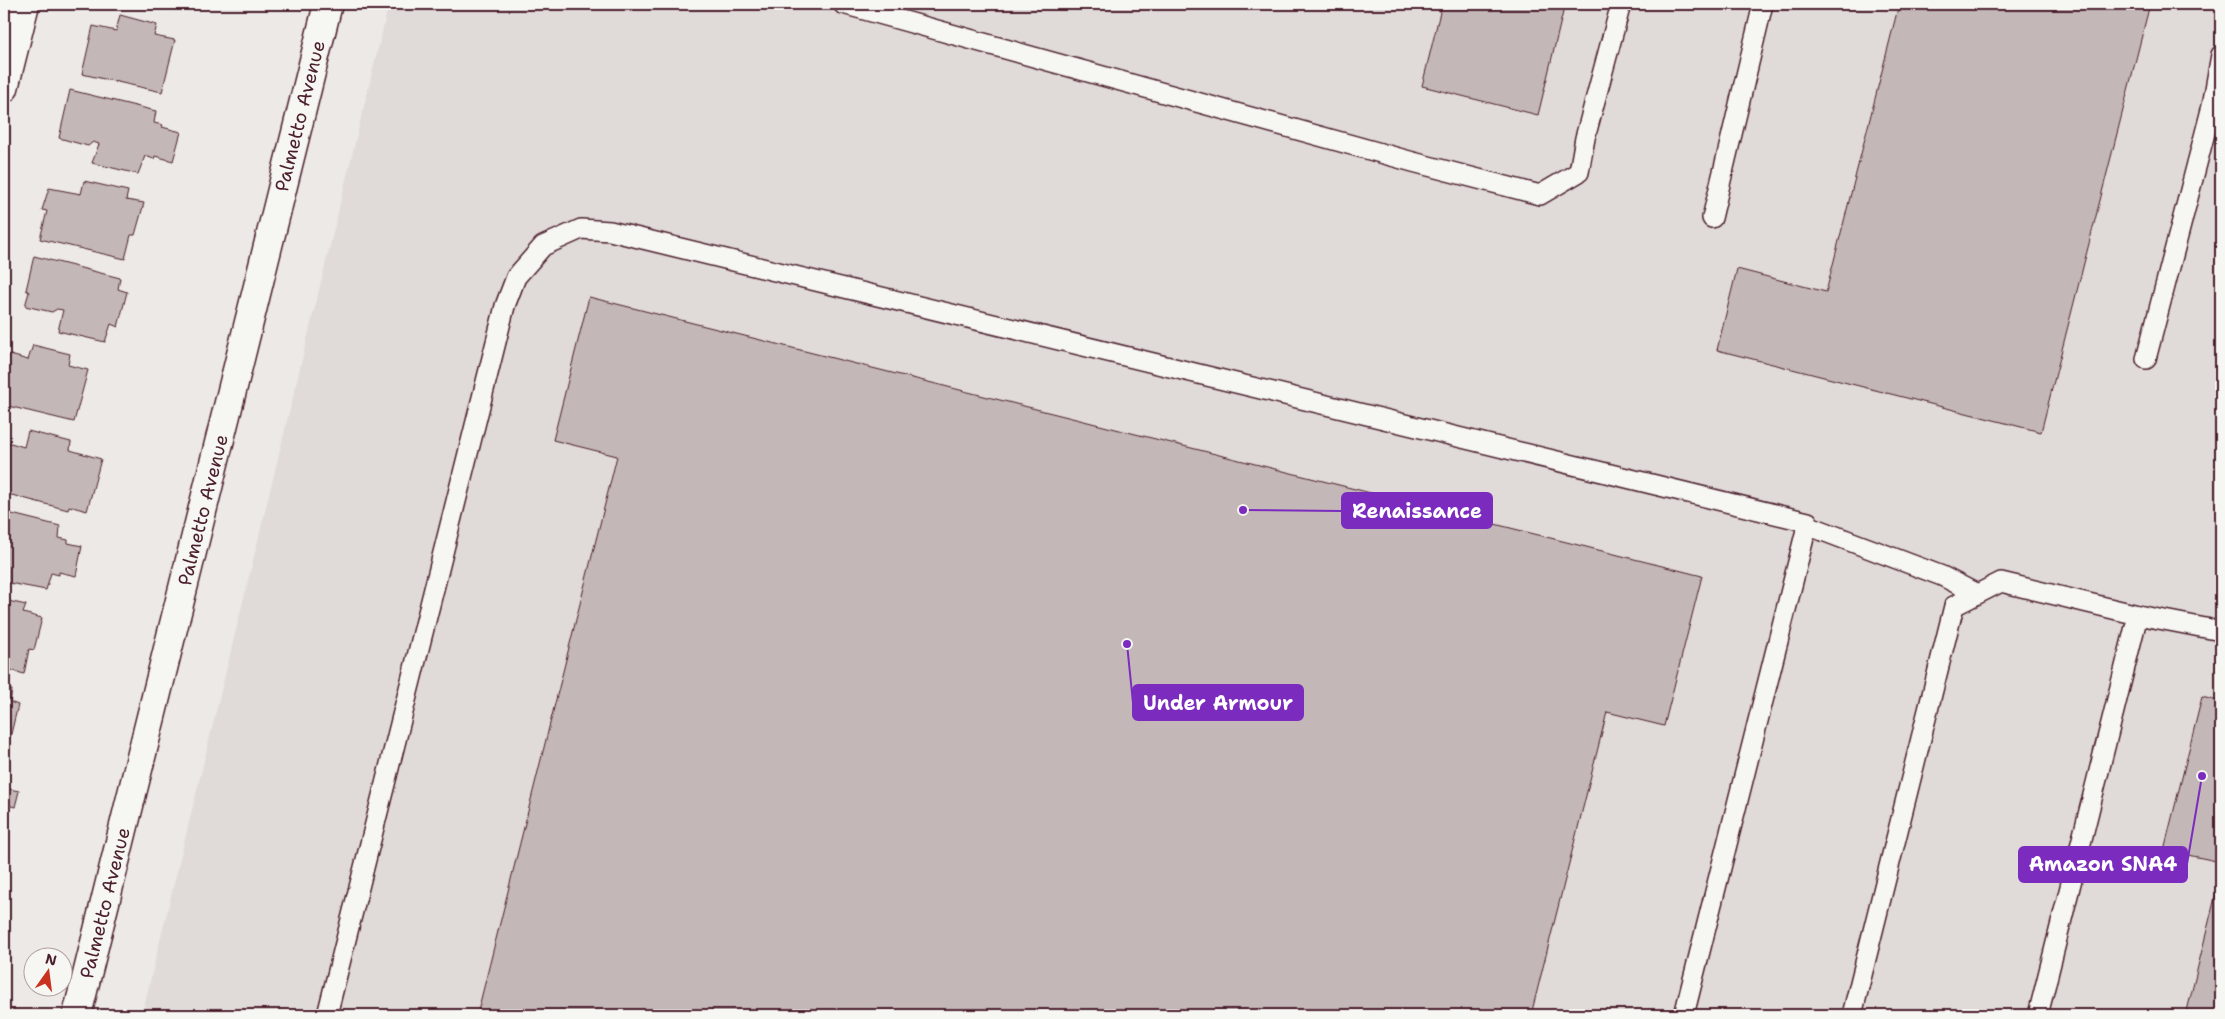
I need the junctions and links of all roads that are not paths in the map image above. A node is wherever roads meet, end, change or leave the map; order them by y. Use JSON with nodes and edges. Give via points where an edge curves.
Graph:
{"nodes":[{"id":1,"x":25,"y":4,"type":"edge"},
{"id":2,"x":328,"y":4,"type":"edge"},
{"id":3,"x":843,"y":4,"type":"edge"},
{"id":4,"x":1621,"y":4,"type":"edge"},
{"id":5,"x":1763,"y":4,"type":"edge"},
{"id":6,"x":2221,"y":55,"type":"edge"},
{"id":7,"x":4,"y":88,"type":"edge"},
{"id":8,"x":1712,"y":218,"type":"dead end"},
{"id":9,"x":2146,"y":359,"type":"dead end"},
{"id":10,"x":1807,"y":525,"type":"junction"},
{"id":11,"x":1978,"y":594,"type":"junction"},
{"id":12,"x":2138,"y":616,"type":"junction"},
{"id":13,"x":2221,"y":631,"type":"edge"},
{"id":14,"x":77,"y":1015,"type":"edge"},
{"id":15,"x":328,"y":1015,"type":"edge"},
{"id":16,"x":1684,"y":1015,"type":"edge"},
{"id":17,"x":1852,"y":1015,"type":"edge"},
{"id":18,"x":2038,"y":1015,"type":"edge"}],
"edges":[{"from":1,"to":7,"type":"street"},
{"from":2,"to":14,"type":"street","name":"Palmetto Avenue"},
{"from":3,"to":4,"type":"lane","via":[[1540,195],[1579,172]]},
{"from":5,"to":8,"type":"lane"},
{"from":6,"to":9,"type":"lane","via":[[2212,106]]},
{"from":10,"to":11,"type":"lane","via":[[1942,576]]},
{"from":10,"to":15,"type":"lane","via":[[1808,522],[610,230],[581,229],[543,246],[516,277],[505,306]]},
{"from":10,"to":16,"type":"lane"},
{"from":11,"to":12,"type":"lane","via":[[2001,582]]},
{"from":11,"to":17,"type":"lane","via":[[1954,606]]},
{"from":12,"to":13,"type":"lane"},
{"from":12,"to":18,"type":"lane"}]}
